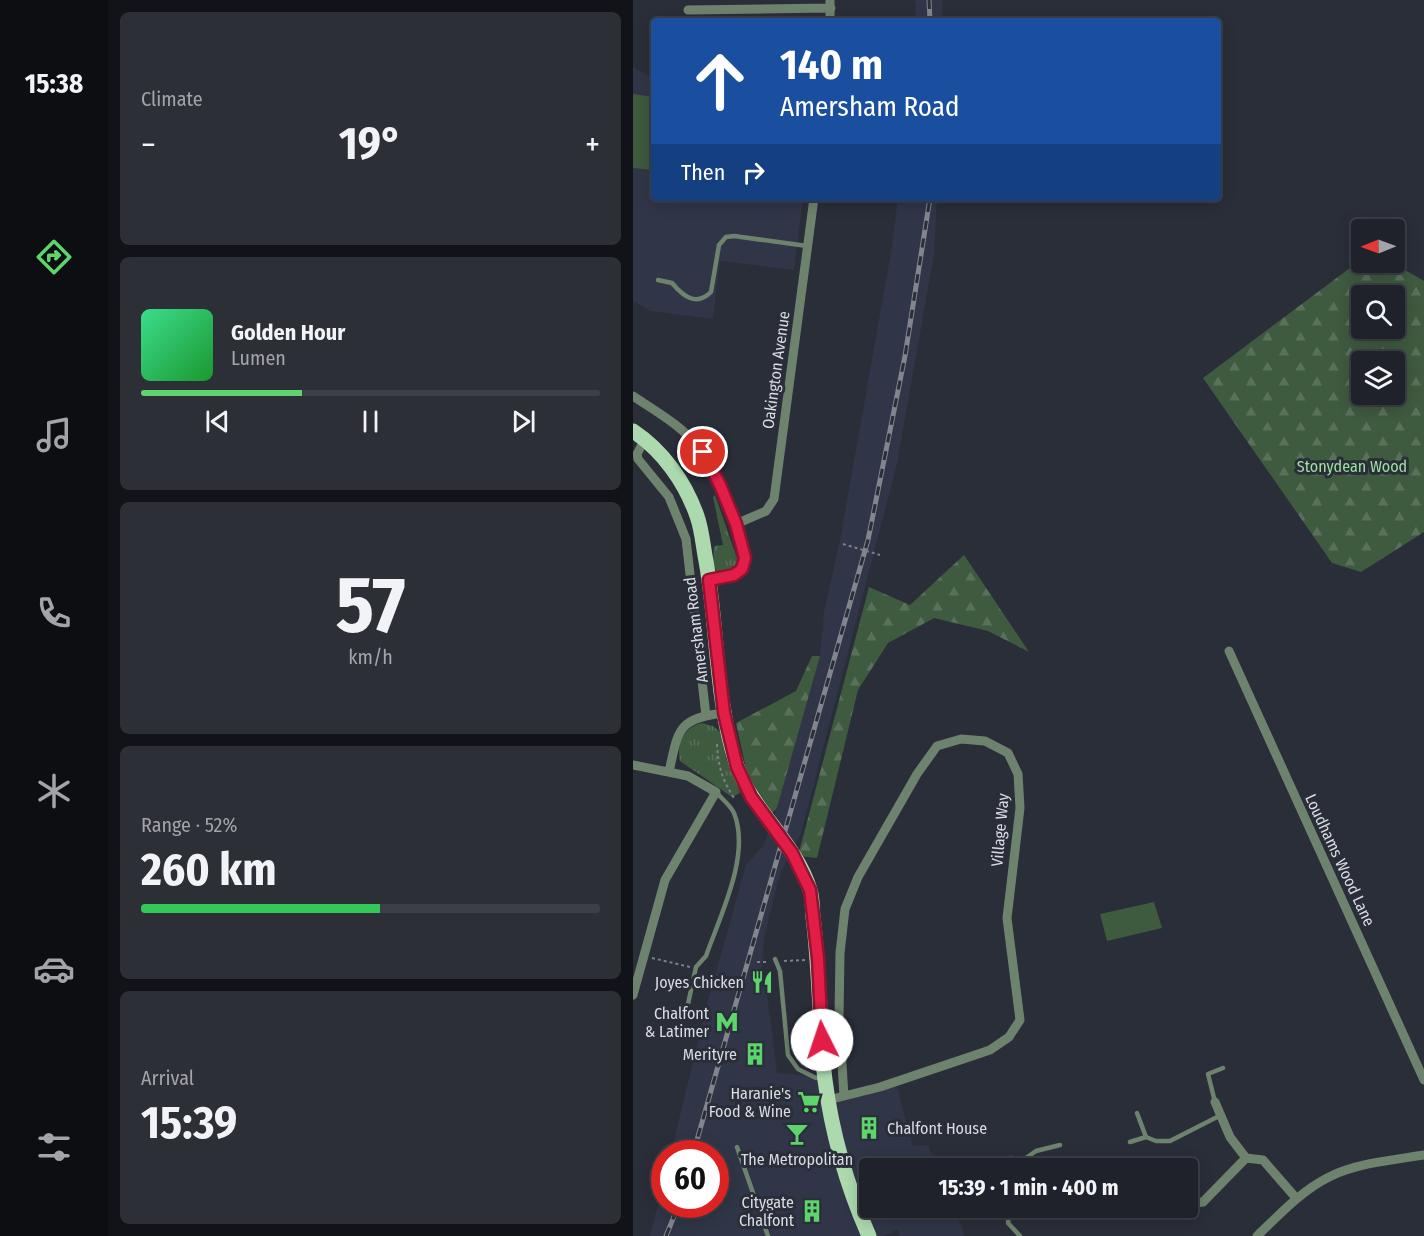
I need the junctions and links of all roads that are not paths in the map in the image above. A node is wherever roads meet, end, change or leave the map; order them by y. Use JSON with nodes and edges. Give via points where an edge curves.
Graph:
{"nodes":[{"id":1,"x":831,"y":4,"type":"edge"},
{"id":2,"x":688,"y":10,"type":"dead end"},
{"id":3,"x":814,"y":201,"type":"edge"},
{"id":4,"x":807,"y":246,"type":"junction"},
{"id":5,"x":658,"y":280,"type":"dead end"},
{"id":6,"x":633,"y":396,"type":"edge"},
{"id":7,"x":639,"y":435,"type":"edge"},
{"id":8,"x":736,"y":524,"type":"junction"},
{"id":9,"x":709,"y":580,"type":"junction"},
{"id":10,"x":1229,"y":651,"type":"dead end"},
{"id":11,"x":724,"y":713,"type":"junction"},
{"id":12,"x":706,"y":716,"type":"junction"},
{"id":13,"x":633,"y":765,"type":"edge"},
{"id":14,"x":669,"y":772,"type":"junction"},
{"id":15,"x":716,"y":792,"type":"junction"},
{"id":16,"x":775,"y":959,"type":"dead end"},
{"id":17,"x":633,"y":995,"type":"edge"},
{"id":18,"x":688,"y":1004,"type":"dead end"},
{"id":19,"x":1224,"y":1068,"type":"dead end"},
{"id":20,"x":825,"y":1077,"type":"junction"},
{"id":21,"x":1424,"y":1080,"type":"edge"},
{"id":22,"x":844,"y":1096,"type":"junction"},
{"id":23,"x":828,"y":1100,"type":"junction"},
{"id":24,"x":1215,"y":1102,"type":"joint"},
{"id":25,"x":1137,"y":1113,"type":"dead end"},
{"id":26,"x":1221,"y":1115,"type":"junction"},
{"id":27,"x":1146,"y":1137,"type":"junction"},
{"id":28,"x":1130,"y":1142,"type":"dead end"},
{"id":29,"x":1060,"y":1145,"type":"dead end"},
{"id":30,"x":737,"y":1146,"type":"dead end"},
{"id":31,"x":1424,"y":1155,"type":"edge"},
{"id":32,"x":1026,"y":1158,"type":"edge"},
{"id":33,"x":1246,"y":1158,"type":"junction"},
{"id":34,"x":1296,"y":1198,"type":"junction"},
{"id":35,"x":1198,"y":1203,"type":"edge"},
{"id":36,"x":1009,"y":1218,"type":"edge"},
{"id":37,"x":768,"y":1236,"type":"edge"},
{"id":38,"x":869,"y":1236,"type":"edge"},
{"id":39,"x":1020,"y":1236,"type":"edge"},
{"id":40,"x":1257,"y":1236,"type":"edge"}],
"edges":[{"from":1,"to":2,"type":"street"},
{"from":3,"to":4,"type":"street","name":"Oakington Avenue"},
{"from":4,"to":5,"type":"lane","via":[[726,237],[719,244],[711,292],[696,300],[684,297],[672,283]]},
{"from":4,"to":8,"type":"street","name":"Oakington Avenue","via":[[774,499],[766,511]]},
{"from":6,"to":8,"type":"street","via":[[678,424],[703,452]]},
{"from":7,"to":9,"type":"main road","name":"Amersham Road","via":[[664,457],[682,483],[698,517]]},
{"from":7,"to":12,"type":"street","name":"Amersham Road","via":[[638,459],[669,497],[686,539]]},
{"from":8,"to":9,"type":"street","via":[[745,558],[742,569],[734,575]]},
{"from":9,"to":11,"type":"main road","name":"Amersham Road"},
{"from":10,"to":21,"type":"street","name":"Loudhams Wood Lane"},
{"from":11,"to":12,"type":"street"},
{"from":11,"to":20,"type":"main road","name":"Amersham Road","via":[[737,767],[751,797],[792,853],[810,890]]},
{"from":12,"to":14,"type":"street","via":[[688,722],[678,733]]},
{"from":13,"to":14,"type":"street"},
{"from":14,"to":15,"type":"street","via":[[688,776]]},
{"from":15,"to":17,"type":"street","via":[[665,880]]},
{"from":15,"to":18,"type":"lane","via":[[734,811],[740,834],[737,868],[706,956],[696,967]]},
{"from":16,"to":20,"type":"lane","via":[[780,971],[788,1055],[798,1069],[816,1078]]},
{"from":19,"to":24,"type":"lane","via":[[1208,1074]]},
{"from":20,"to":23,"type":"main road","name":"Amersham Road"},
{"from":22,"to":22,"type":"street","name":"Village Way","via":[[990,1050],[1009,1037],[1020,1020],[1007,918],[1020,808],[1018,774],[1008,753],[985,741],[961,739],[937,746],[858,877],[845,909],[839,1017]]},
{"from":22,"to":23,"type":"street","name":"Village Way"},
{"from":23,"to":38,"type":"main road","name":"Amersham Road","via":[[846,1176]]},
{"from":24,"to":26,"type":"street"},
{"from":25,"to":27,"type":"lane"},
{"from":26,"to":27,"type":"lane","via":[[1170,1141]]},
{"from":26,"to":33,"type":"street","via":[[1230,1137]]},
{"from":27,"to":28,"type":"lane"},
{"from":29,"to":32,"type":"lane","via":[[1036,1151]]},
{"from":30,"to":37,"type":"lane"},
{"from":31,"to":34,"type":"street","via":[[1348,1170]]},
{"from":33,"to":34,"type":"street","via":[[1263,1160]]},
{"from":33,"to":35,"type":"street"},
{"from":34,"to":40,"type":"street"},
{"from":36,"to":39,"type":"lane","via":[[1008,1223]]}]}
